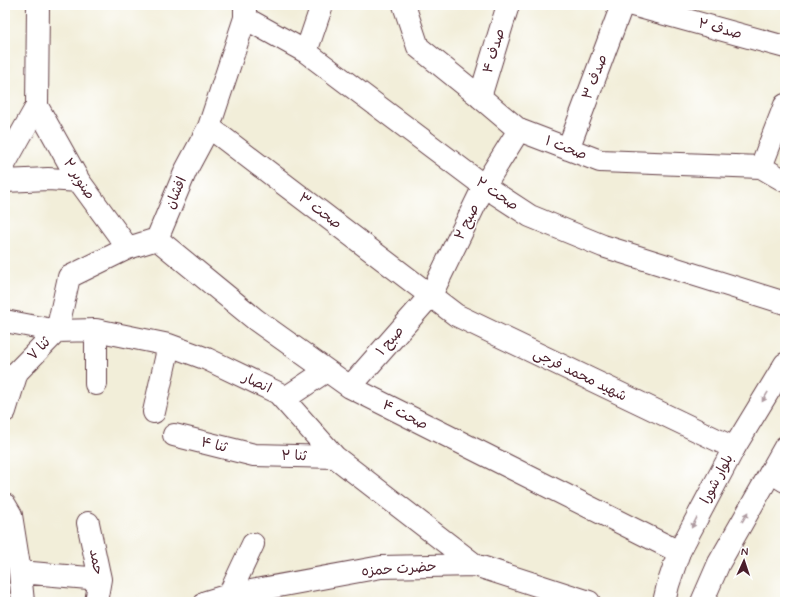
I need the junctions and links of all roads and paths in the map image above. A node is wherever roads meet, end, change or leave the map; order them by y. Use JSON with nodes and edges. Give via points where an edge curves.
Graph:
{"nodes":[{"id":1,"x":38,"y":5,"type":"edge"},
{"id":2,"x":322,"y":5,"type":"edge"},
{"id":3,"x":404,"y":5,"type":"edge"},
{"id":4,"x":508,"y":5,"type":"edge"},
{"id":5,"x":622,"y":5,"type":"edge"},
{"id":6,"x":632,"y":5,"type":"edge"},
{"id":7,"x":245,"y":11,"type":"edge"},
{"id":8,"x":785,"y":47,"type":"edge"},
{"id":9,"x":306,"y":52,"type":"junction"},
{"id":10,"x":480,"y":97,"type":"junction"},
{"id":11,"x":785,"y":105,"type":"edge"},
{"id":12,"x":37,"y":106,"type":"junction"},
{"id":13,"x":209,"y":127,"type":"junction"},
{"id":14,"x":519,"y":130,"type":"junction"},
{"id":15,"x":568,"y":149,"type":"junction"},
{"id":16,"x":5,"y":163,"type":"edge"},
{"id":17,"x":761,"y":167,"type":"junction"},
{"id":18,"x":5,"y":181,"type":"edge"},
{"id":19,"x":79,"y":181,"type":"junction"},
{"id":20,"x":785,"y":181,"type":"edge"},
{"id":21,"x":484,"y":186,"type":"junction"},
{"id":22,"x":157,"y":239,"type":"junction"},
{"id":23,"x":128,"y":248,"type":"junction"},
{"id":24,"x":431,"y":295,"type":"junction"},
{"id":25,"x":785,"y":303,"type":"edge"},
{"id":26,"x":5,"y":322,"type":"edge"},
{"id":27,"x":96,"y":330,"type":"junction"},
{"id":28,"x":57,"y":331,"type":"junction"},
{"id":29,"x":169,"y":345,"type":"junction"},
{"id":30,"x":785,"y":364,"type":"edge"},
{"id":31,"x":11,"y":369,"type":"edge"},
{"id":32,"x":326,"y":371,"type":"junction"},
{"id":33,"x":96,"y":384,"type":"dead end"},
{"id":34,"x":350,"y":387,"type":"junction"},
{"id":35,"x":284,"y":399,"type":"junction"},
{"id":36,"x":5,"y":411,"type":"edge"},
{"id":37,"x":154,"y":412,"type":"dead end"},
{"id":38,"x":174,"y":435,"type":"dead end"},
{"id":39,"x":785,"y":447,"type":"edge"},
{"id":40,"x":734,"y":448,"type":"junction"},
{"id":41,"x":254,"y":455,"type":"joint"},
{"id":42,"x":335,"y":457,"type":"junction"},
{"id":43,"x":778,"y":477,"type":"edge"},
{"id":44,"x":5,"y":505,"type":"edge"},
{"id":45,"x":88,"y":522,"type":"dead end"},
{"id":46,"x":253,"y":544,"type":"dead end"},
{"id":47,"x":679,"y":552,"type":"junction"},
{"id":48,"x":475,"y":565,"type":"junction"},
{"id":49,"x":20,"y":572,"type":"junction"},
{"id":50,"x":100,"y":579,"type":"junction"},
{"id":51,"x":229,"y":595,"type":"junction"},
{"id":52,"x":252,"y":597,"type":"edge"},
{"id":53,"x":23,"y":602,"type":"edge"},
{"id":54,"x":96,"y":602,"type":"edge"},
{"id":55,"x":206,"y":602,"type":"edge"},
{"id":56,"x":589,"y":602,"type":"edge"},
{"id":57,"x":664,"y":602,"type":"edge"},
{"id":58,"x":702,"y":602,"type":"edge"}],
"edges":[{"from":1,"to":12,"type":"street"},
{"from":2,"to":9,"type":"street"},
{"from":3,"to":10,"type":"street","name":"صحت ۱","via":[[418,47]]},
{"from":4,"to":10,"type":"street","name":"صدف ۴"},
{"from":5,"to":15,"type":"street","name":"صدف ۳"},
{"from":6,"to":8,"type":"street","name":"صدف ۲"},
{"from":7,"to":9,"type":"street","name":"صحت ۲"},
{"from":7,"to":13,"type":"street","name":"افشان"},
{"from":9,"to":21,"type":"street","name":"صحت ۲"},
{"from":10,"to":14,"type":"street","name":"صحت ۱"},
{"from":11,"to":17,"type":"street"},
{"from":12,"to":16,"type":"street"},
{"from":12,"to":19,"type":"street","name":"صنوبر ۲"},
{"from":13,"to":22,"type":"street","name":"افشان","via":[[186,170]]},
{"from":13,"to":24,"type":"street","name":"صحت ۳"},
{"from":14,"to":15,"type":"street","name":"صحت ۱"},
{"from":14,"to":21,"type":"street","name":"صبح ۲"},
{"from":15,"to":17,"type":"street","name":"صحت ۱","via":[[600,161]]},
{"from":17,"to":20,"type":"street","name":"صحت ۱"},
{"from":18,"to":19,"type":"street"},
{"from":19,"to":23,"type":"street","name":"صنوبر ۲"},
{"from":21,"to":24,"type":"street","name":"صبح ۲"},
{"from":21,"to":25,"type":"street","name":"صحت ۲","via":[[530,216],[603,246]]},
{"from":22,"to":23,"type":"street"},
{"from":22,"to":32,"type":"street","name":"صحت ۴","via":[[256,320]]},
{"from":23,"to":28,"type":"street","via":[[70,277]]},
{"from":24,"to":34,"type":"street","name":"صبح ۱"},
{"from":24,"to":40,"type":"street","name":"شهید محمد فرجی","via":[[456,315]]},
{"from":26,"to":28,"type":"street","name":"انصار"},
{"from":27,"to":28,"type":"street","name":"انصار"},
{"from":27,"to":29,"type":"street","name":"انصار"},
{"from":27,"to":33,"type":"street"},
{"from":28,"to":31,"type":"street","name":"ثنا ۷"},
{"from":29,"to":35,"type":"street","name":"انصار","via":[[207,359],[278,392]]},
{"from":29,"to":37,"type":"street"},
{"from":30,"to":40,"type":"street","name":"بلوار شورا","one_way":true},
{"from":31,"to":36,"type":"street","name":"ثنا ۷"},
{"from":32,"to":34,"type":"street","name":"صحت ۴"},
{"from":32,"to":35,"type":"street"},
{"from":34,"to":47,"type":"street","name":"صحت ۴"},
{"from":35,"to":42,"type":"street","name":"انصار"},
{"from":38,"to":41,"type":"street","name":"ثنا ۴"},
{"from":39,"to":43,"type":"street"},
{"from":40,"to":47,"type":"street","name":"بلوار شورا","one_way":true},
{"from":41,"to":42,"type":"street","name":"ثنا ۲"},
{"from":42,"to":48,"type":"street","name":"انصار"},
{"from":58,"to":43,"type":"street","one_way":true,"via":[[719,563]]},
{"from":44,"to":49,"type":"street","via":[[11,515]]},
{"from":45,"to":50,"type":"street","name":"حمد"},
{"from":46,"to":51,"type":"street"},
{"from":47,"to":57,"type":"street","name":"بلوار شورا"},
{"from":48,"to":52,"type":"street","name":"حضرت حمزه","via":[[381,567]]},
{"from":48,"to":56,"type":"street","name":"حضرت حمزه"},
{"from":49,"to":50,"type":"street"},
{"from":49,"to":53,"type":"street"},
{"from":50,"to":54,"type":"street","name":"حمد"},
{"from":51,"to":52,"type":"street","name":"حضرت حمزه"},
{"from":51,"to":55,"type":"street","name":"حضرت حمزه"}]}
